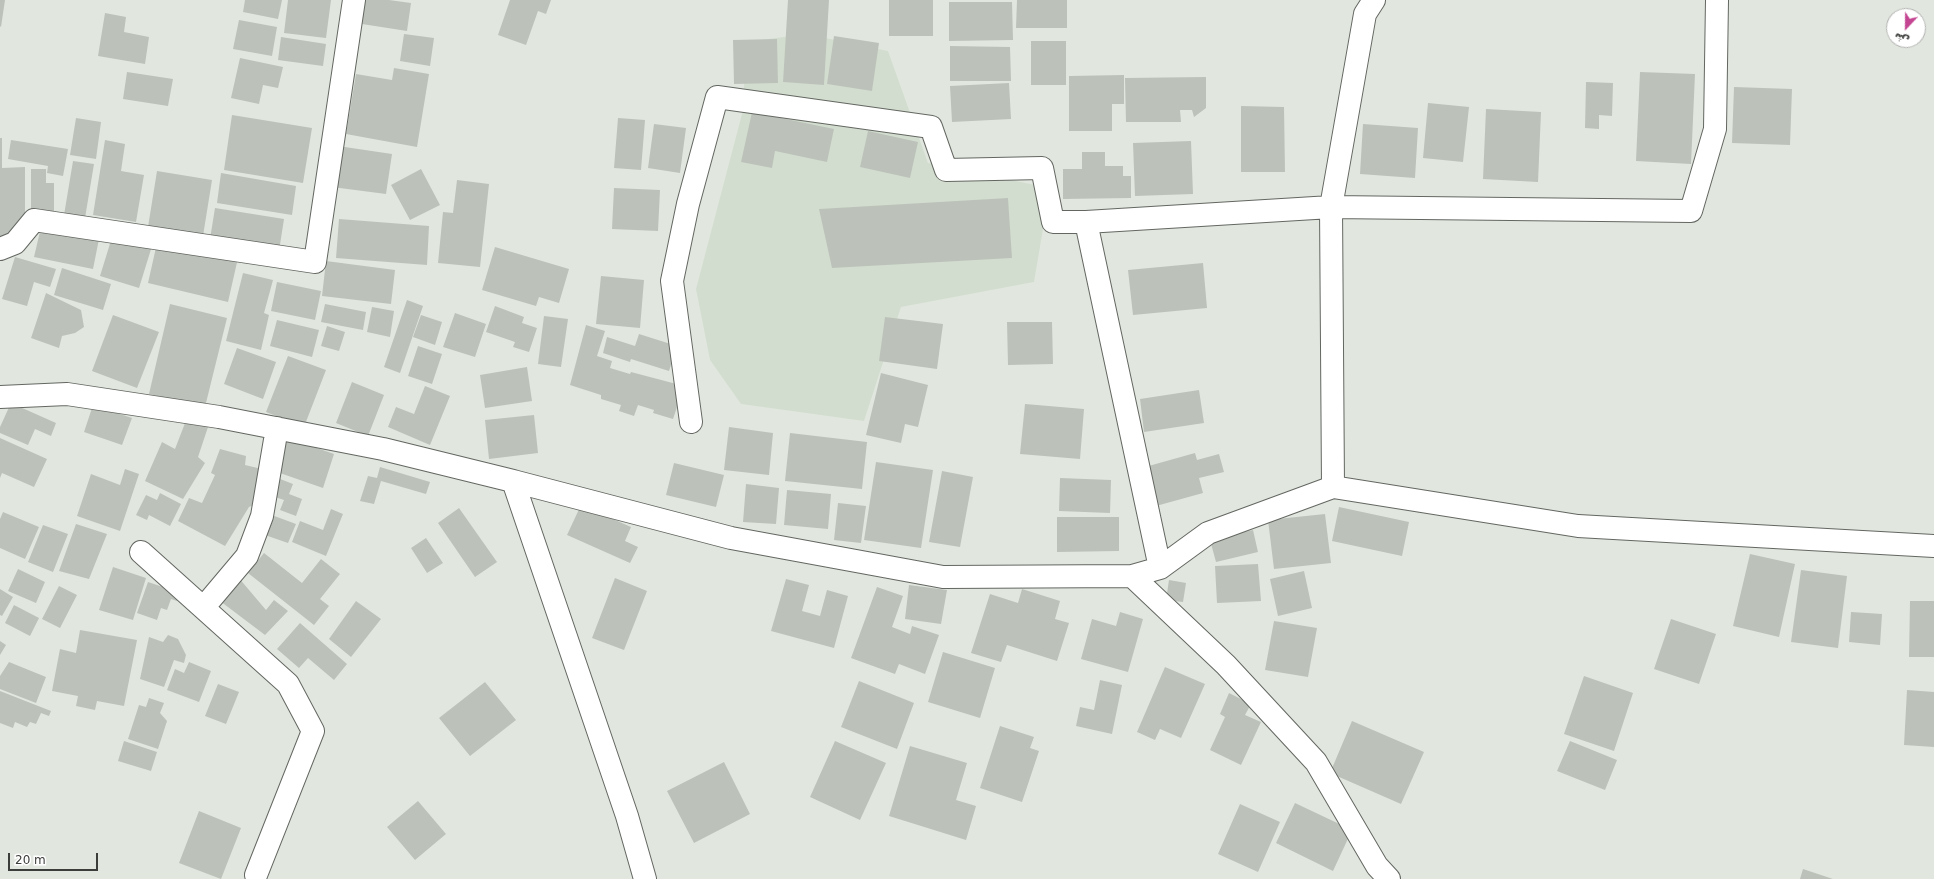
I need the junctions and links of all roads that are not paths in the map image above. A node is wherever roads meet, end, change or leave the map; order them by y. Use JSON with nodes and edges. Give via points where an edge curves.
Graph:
{"nodes":[{"id":1,"x":354,"y":0,"type":"edge"},
{"id":2,"x":1374,"y":0,"type":"edge"},
{"id":3,"x":1717,"y":0,"type":"edge"},
{"id":4,"x":1331,"y":207,"type":"junction"},
{"id":5,"x":1086,"y":222,"type":"junction"},
{"id":6,"x":0,"y":249,"type":"edge"},
{"id":7,"x":0,"y":397,"type":"edge"},
{"id":8,"x":691,"y":422,"type":"dead end"},
{"id":9,"x":277,"y":428,"type":"junction"},
{"id":10,"x":513,"y":481,"type":"junction"},
{"id":11,"x":1333,"y":487,"type":"junction"},
{"id":12,"x":1934,"y":546,"type":"edge"},
{"id":13,"x":141,"y":552,"type":"dead end"},
{"id":14,"x":1160,"y":568,"type":"junction"},
{"id":15,"x":1132,"y":576,"type":"junction"},
{"id":16,"x":204,"y":607,"type":"junction"},
{"id":17,"x":256,"y":875,"type":"dead end"},
{"id":18,"x":645,"y":879,"type":"edge"},
{"id":19,"x":1389,"y":879,"type":"edge"}],
"edges":[{"from":1,"to":6,"type":"street","via":[[315,262],[34,220],[14,243]]},
{"from":2,"to":4,"type":"street","via":[[1365,14]]},
{"from":3,"to":4,"type":"street","via":[[1715,129],[1691,211]]},
{"from":4,"to":5,"type":"street"},
{"from":4,"to":11,"type":"street"},
{"from":5,"to":8,"type":"street","via":[[1052,222],[1042,168],[946,170],[931,127],[718,97],[688,204],[672,281]]},
{"from":5,"to":14,"type":"street"},
{"from":7,"to":9,"type":"street","via":[[67,394]]},
{"from":9,"to":10,"type":"street","via":[[383,449]]},
{"from":9,"to":16,"type":"street","via":[[262,516],[247,556]]},
{"from":10,"to":15,"type":"street","via":[[731,538],[943,577]]},
{"from":10,"to":18,"type":"street","via":[[627,816]]},
{"from":11,"to":12,"type":"street","via":[[1578,526]]},
{"from":11,"to":14,"type":"street","via":[[1208,533]]},
{"from":13,"to":16,"type":"street"},
{"from":14,"to":15,"type":"street"},
{"from":15,"to":19,"type":"street","via":[[1226,665],[1316,762],[1377,866]]},
{"from":16,"to":17,"type":"street","via":[[288,684],[313,731]]}]}
